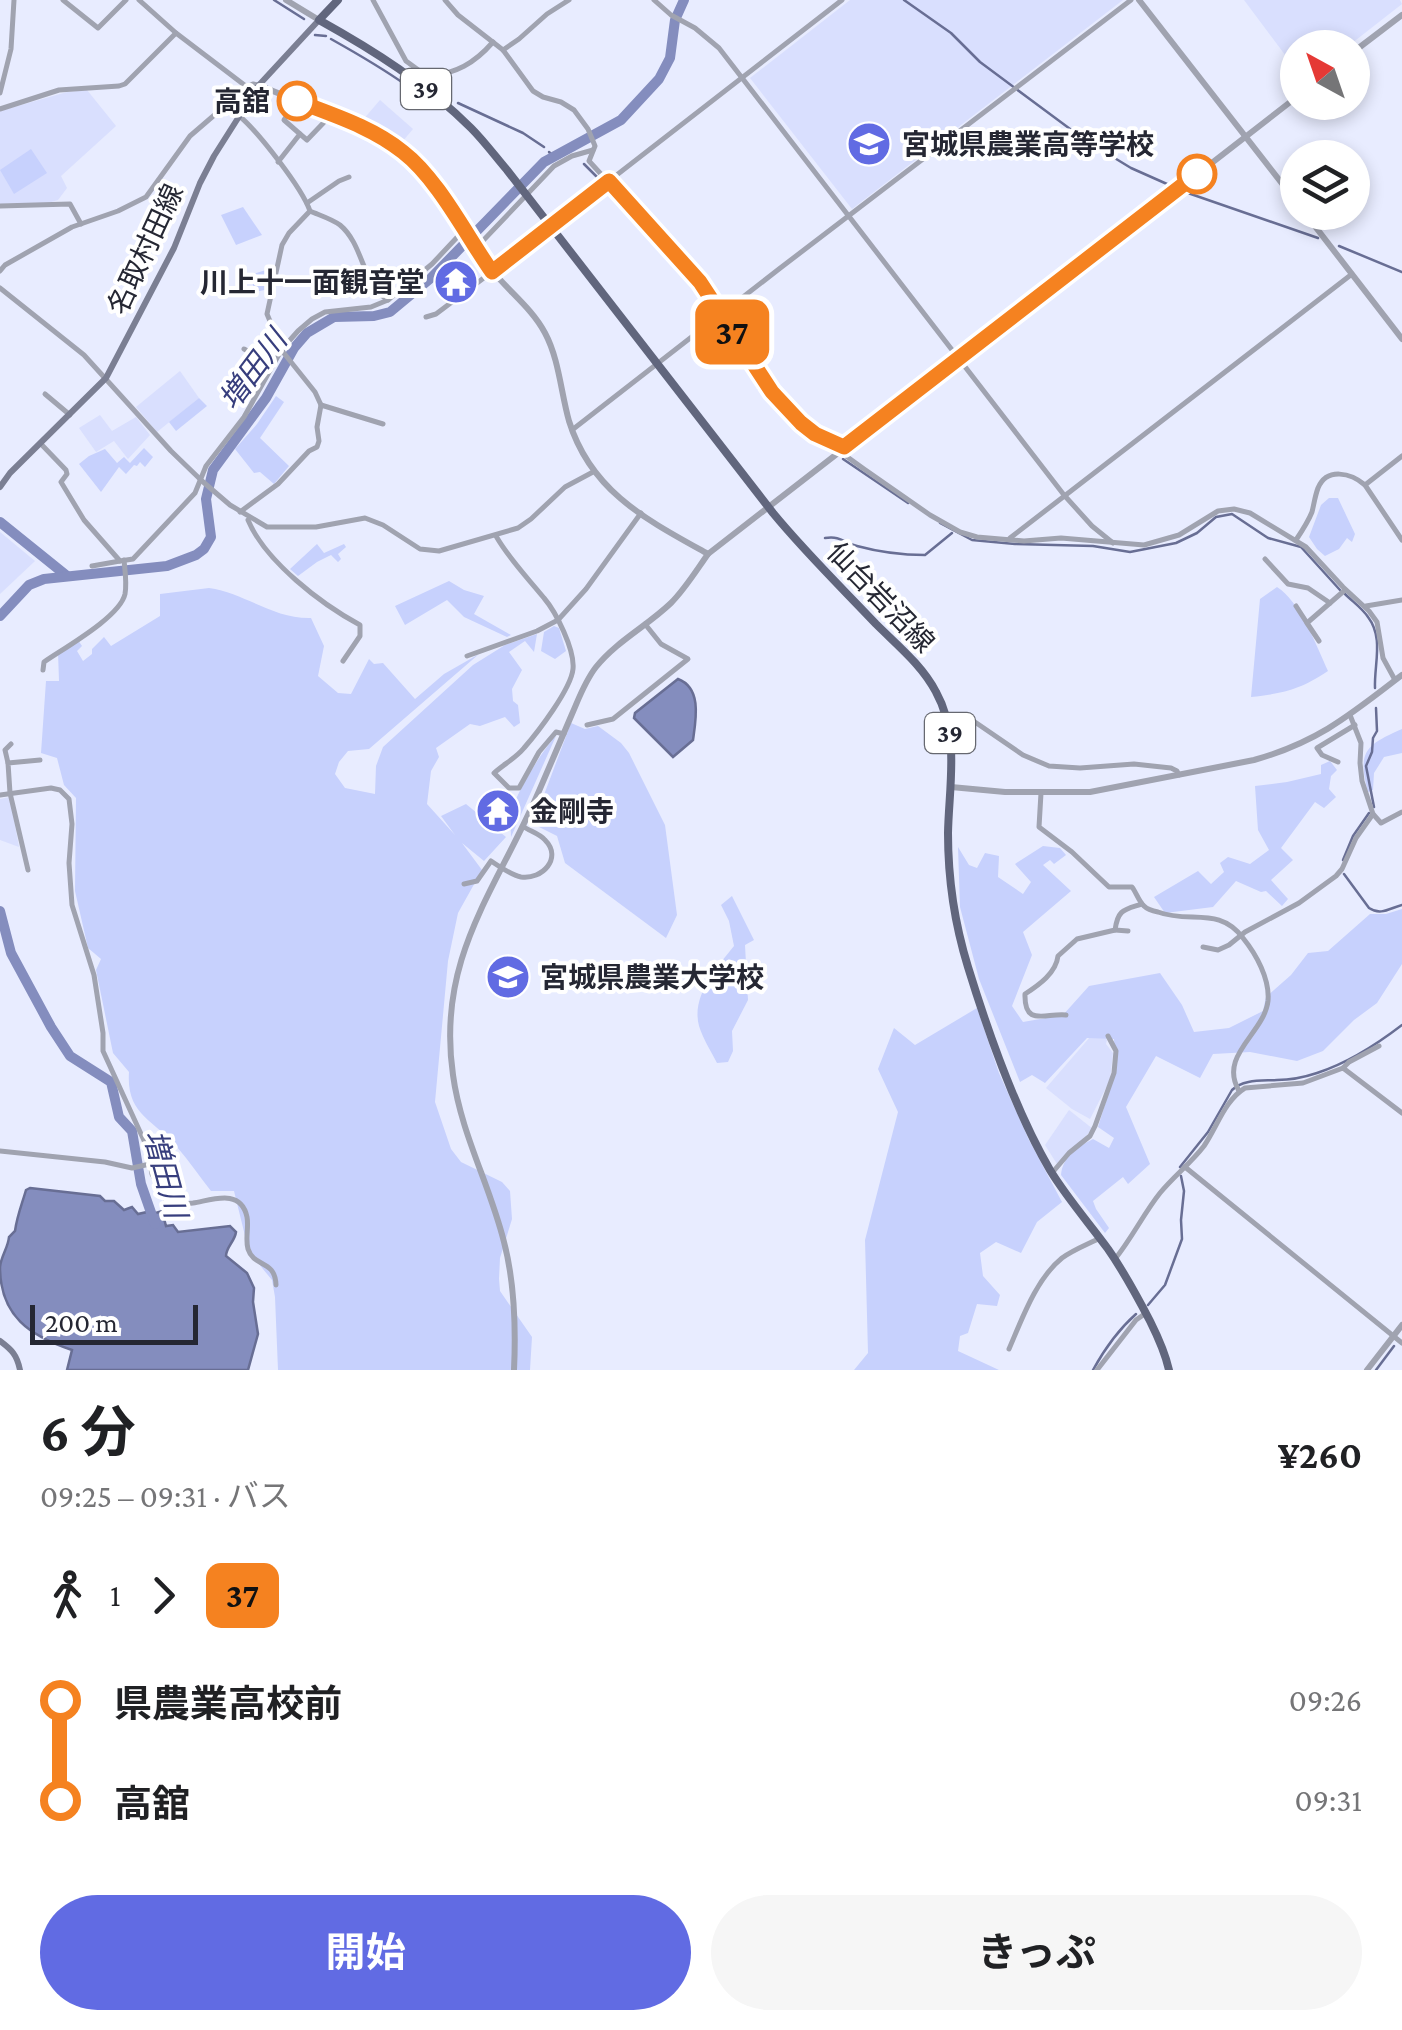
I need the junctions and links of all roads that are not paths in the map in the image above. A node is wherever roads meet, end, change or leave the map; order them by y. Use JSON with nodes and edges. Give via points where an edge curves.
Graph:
{"nodes":[{"id":1,"x":14,"y":0,"type":"edge"},
{"id":2,"x":63,"y":0,"type":"edge"},
{"id":3,"x":126,"y":0,"type":"edge"},
{"id":4,"x":139,"y":0,"type":"edge"},
{"id":5,"x":286,"y":0,"type":"edge"},
{"id":6,"x":338,"y":0,"type":"edge"},
{"id":7,"x":374,"y":0,"type":"edge"},
{"id":8,"x":445,"y":0,"type":"edge"},
{"id":9,"x":569,"y":0,"type":"edge"},
{"id":10,"x":654,"y":0,"type":"edge"},
{"id":11,"x":842,"y":0,"type":"edge"},
{"id":12,"x":1131,"y":0,"type":"edge"},
{"id":13,"x":1139,"y":0,"type":"edge"},
{"id":14,"x":1402,"y":15,"type":"edge"},
{"id":15,"x":319,"y":20,"type":"junction"},
{"id":16,"x":176,"y":33,"type":"junction"},
{"id":17,"x":1370,"y":40,"type":"edge"},
{"id":18,"x":493,"y":42,"type":"junction"},
{"id":19,"x":503,"y":50,"type":"junction"},
{"id":20,"x":385,"y":60,"type":"junction"},
{"id":21,"x":406,"y":61,"type":"junction"},
{"id":22,"x":741,"y":78,"type":"junction"},
{"id":23,"x":259,"y":85,"type":"junction"},
{"id":24,"x":247,"y":87,"type":"junction"},
{"id":25,"x":0,"y":93,"type":"edge"},
{"id":26,"x":297,"y":101,"type":"junction"},
{"id":27,"x":0,"y":109,"type":"edge"},
{"id":28,"x":1280,"y":110,"type":"edge"},
{"id":29,"x":238,"y":115,"type":"junction"},
{"id":30,"x":332,"y":115,"type":"junction"},
{"id":31,"x":300,"y":134,"type":"junction"},
{"id":32,"x":1246,"y":137,"type":"junction"},
{"id":33,"x":594,"y":148,"type":"junction"},
{"id":34,"x":278,"y":162,"type":"junction"},
{"id":35,"x":349,"y":177,"type":"dead end"},
{"id":36,"x":1280,"y":181,"type":"edge"},
{"id":37,"x":606,"y":183,"type":"junction"},
{"id":38,"x":527,"y":196,"type":"junction"},
{"id":39,"x":0,"y":206,"type":"edge"},
{"id":40,"x":309,"y":207,"type":"junction"},
{"id":41,"x":848,"y":216,"type":"junction"},
{"id":42,"x":81,"y":224,"type":"junction"},
{"id":43,"x":550,"y":226,"type":"junction"},
{"id":44,"x":1317,"y":230,"type":"edge"},
{"id":45,"x":464,"y":232,"type":"junction"},
{"id":46,"x":475,"y":247,"type":"junction"},
{"id":47,"x":0,"y":254,"type":"edge"},
{"id":48,"x":2,"y":268,"type":"edge"},
{"id":49,"x":492,"y":272,"type":"junction"},
{"id":50,"x":1352,"y":274,"type":"junction"},
{"id":51,"x":0,"y":288,"type":"edge"},
{"id":52,"x":388,"y":300,"type":"junction"},
{"id":53,"x":426,"y":317,"type":"dead end"},
{"id":54,"x":719,"y":318,"type":"junction"},
{"id":55,"x":1402,"y":339,"type":"edge"},
{"id":56,"x":244,"y":349,"type":"dead end"},
{"id":57,"x":282,"y":350,"type":"junction"},
{"id":58,"x":958,"y":358,"type":"junction"},
{"id":59,"x":274,"y":364,"type":"junction"},
{"id":60,"x":658,"y":365,"type":"junction"},
{"id":61,"x":106,"y":378,"type":"junction"},
{"id":62,"x":45,"y":394,"type":"dead end"},
{"id":63,"x":321,"y":405,"type":"junction"},
{"id":64,"x":70,"y":415,"type":"junction"},
{"id":65,"x":384,"y":424,"type":"dead end"},
{"id":66,"x":572,"y":430,"type":"junction"},
{"id":67,"x":41,"y":444,"type":"junction"},
{"id":68,"x":843,"y":448,"type":"junction"},
{"id":69,"x":1402,"y":456,"type":"edge"},
{"id":70,"x":593,"y":472,"type":"junction"},
{"id":71,"x":201,"y":480,"type":"junction"},
{"id":72,"x":1365,"y":486,"type":"junction"},
{"id":73,"x":0,"y":487,"type":"edge"},
{"id":74,"x":1064,"y":495,"type":"junction"},
{"id":75,"x":768,"y":506,"type":"junction"},
{"id":76,"x":240,"y":512,"type":"junction"},
{"id":77,"x":641,"y":514,"type":"junction"},
{"id":78,"x":247,"y":516,"type":"junction"},
{"id":79,"x":496,"y":536,"type":"junction"},
{"id":80,"x":1008,"y":540,"type":"junction"},
{"id":81,"x":1296,"y":540,"type":"junction"},
{"id":82,"x":1402,"y":540,"type":"edge"},
{"id":83,"x":1113,"y":543,"type":"junction"},
{"id":84,"x":708,"y":554,"type":"junction"},
{"id":85,"x":1265,"y":560,"type":"dead end"},
{"id":86,"x":123,"y":561,"type":"junction"},
{"id":87,"x":92,"y":566,"type":"dead end"},
{"id":88,"x":1346,"y":590,"type":"junction"},
{"id":89,"x":1402,"y":600,"type":"edge"},
{"id":90,"x":1330,"y":603,"type":"junction"},
{"id":91,"x":1296,"y":606,"type":"dead end"},
{"id":92,"x":1364,"y":607,"type":"junction"},
{"id":93,"x":558,"y":620,"type":"junction"},
{"id":94,"x":1307,"y":623,"type":"junction"},
{"id":95,"x":645,"y":624,"type":"junction"},
{"id":96,"x":1320,"y":642,"type":"dead end"},
{"id":97,"x":467,"y":656,"type":"dead end"},
{"id":98,"x":343,"y":660,"type":"dead end"},
{"id":99,"x":43,"y":670,"type":"dead end"},
{"id":100,"x":1399,"y":678,"type":"edge"},
{"id":101,"x":1350,"y":715,"type":"junction"},
{"id":102,"x":947,"y":720,"type":"junction"},
{"id":103,"x":587,"y":725,"type":"dead end"},
{"id":104,"x":1355,"y":726,"type":"junction"},
{"id":105,"x":564,"y":734,"type":"junction"},
{"id":106,"x":1311,"y":740,"type":"junction"},
{"id":107,"x":11,"y":744,"type":"dead end"},
{"id":108,"x":1317,"y":748,"type":"junction"},
{"id":109,"x":40,"y":760,"type":"dead end"},
{"id":110,"x":1338,"y":762,"type":"dead end"},
{"id":111,"x":8,"y":763,"type":"junction"},
{"id":112,"x":1179,"y":776,"type":"junction"},
{"id":113,"x":951,"y":787,"type":"junction"},
{"id":114,"x":10,"y":793,"type":"junction"},
{"id":115,"x":1041,"y":793,"type":"junction"},
{"id":116,"x":0,"y":794,"type":"edge"},
{"id":117,"x":1402,"y":812,"type":"edge"},
{"id":118,"x":1373,"y":814,"type":"junction"},
{"id":119,"x":524,"y":827,"type":"junction"},
{"id":120,"x":28,"y":870,"type":"dead end"},
{"id":121,"x":464,"y":884,"type":"dead end"},
{"id":122,"x":1142,"y":904,"type":"junction"},
{"id":123,"x":1115,"y":930,"type":"junction"},
{"id":124,"x":1128,"y":930,"type":"dead end"},
{"id":125,"x":1241,"y":935,"type":"junction"},
{"id":126,"x":1203,"y":946,"type":"dead end"},
{"id":127,"x":1066,"y":1014,"type":"dead end"},
{"id":128,"x":1108,"y":1036,"type":"dead end"},
{"id":129,"x":1380,"y":1046,"type":"dead end"},
{"id":130,"x":1343,"y":1068,"type":"junction"},
{"id":131,"x":1236,"y":1087,"type":"junction"},
{"id":132,"x":1402,"y":1113,"type":"edge"},
{"id":133,"x":0,"y":1151,"type":"edge"},
{"id":134,"x":146,"y":1165,"type":"junction"},
{"id":135,"x":1185,"y":1167,"type":"junction"},
{"id":136,"x":1052,"y":1173,"type":"junction"},
{"id":137,"x":1100,"y":1238,"type":"junction"},
{"id":138,"x":1115,"y":1259,"type":"junction"},
{"id":139,"x":276,"y":1285,"type":"dead end"},
{"id":140,"x":1146,"y":1313,"type":"junction"},
{"id":141,"x":1402,"y":1325,"type":"edge"},
{"id":142,"x":1394,"y":1336,"type":"junction"},
{"id":143,"x":0,"y":1341,"type":"edge"},
{"id":144,"x":1402,"y":1343,"type":"edge"},
{"id":145,"x":1009,"y":1349,"type":"dead end"},
{"id":146,"x":20,"y":1370,"type":"edge"},
{"id":147,"x":514,"y":1370,"type":"edge"},
{"id":148,"x":1098,"y":1370,"type":"edge"},
{"id":149,"x":1169,"y":1370,"type":"edge"},
{"id":150,"x":1367,"y":1370,"type":"edge"}],
"edges":[{"from":1,"to":25,"type":"street"},
{"from":2,"to":3,"type":"street","via":[[98,28]]},
{"from":4,"to":16,"type":"street"},
{"from":5,"to":15,"type":"street"},
{"from":6,"to":15,"type":"main road"},
{"from":7,"to":21,"type":"street"},
{"from":8,"to":18,"type":"street"},
{"from":9,"to":19,"type":"street"},
{"from":10,"to":22,"type":"street","via":[[707,36]]},
{"from":11,"to":22,"type":"street"},
{"from":12,"to":41,"type":"street"},
{"from":13,"to":32,"type":"street"},
{"from":14,"to":17,"type":"street"},
{"from":15,"to":20,"type":"main road","name":"仙台岩沼線","number":"39"},
{"from":15,"to":23,"type":"main road","name":"名取村田線"},
{"from":16,"to":24,"type":"street"},
{"from":16,"to":27,"type":"street","via":[[125,84],[59,90]]},
{"from":18,"to":19,"type":"street"},
{"from":18,"to":21,"type":"street","via":[[445,75],[428,78]]},
{"from":19,"to":33,"type":"street","via":[[533,91],[567,105]]},
{"from":20,"to":21,"type":"street","via":[[394,55]]},
{"from":20,"to":38,"type":"main road","name":"仙台岩沼線","number":"39","via":[[449,107]]},
{"from":22,"to":37,"type":"street"},
{"from":22,"to":41,"type":"street"},
{"from":23,"to":24,"type":"street"},
{"from":23,"to":26,"type":"street"},
{"from":23,"to":29,"type":"main road","name":"名取村田線"},
{"from":24,"to":42,"type":"street","via":[[190,136],[146,197]]},
{"from":26,"to":30,"type":"street"},
{"from":26,"to":31,"type":"street","via":[[281,123]]},
{"from":28,"to":32,"type":"street"},
{"from":29,"to":34,"type":"street"},
{"from":29,"to":61,"type":"main road","name":"名取村田線"},
{"from":30,"to":31,"type":"street","via":[[307,140]]},
{"from":30,"to":45,"type":"street","via":[[401,150]]},
{"from":31,"to":34,"type":"street"},
{"from":32,"to":36,"type":"street"},
{"from":32,"to":58,"type":"street"},
{"from":33,"to":37,"type":"street","via":[[588,161]]},
{"from":33,"to":38,"type":"street","via":[[554,166]]},
{"from":34,"to":40,"type":"street"},
{"from":35,"to":40,"type":"street"},
{"from":37,"to":43,"type":"street"},
{"from":37,"to":54,"type":"street","via":[[700,282]]},
{"from":38,"to":43,"type":"main road","name":"仙台岩沼線","number":"39"},
{"from":38,"to":46,"type":"street"},
{"from":39,"to":42,"type":"street","via":[[70,204]]},
{"from":40,"to":52,"type":"street","via":[[340,226],[376,291]]},
{"from":40,"to":57,"type":"street","via":[[284,239],[268,308]]},
{"from":41,"to":54,"type":"street"},
{"from":41,"to":58,"type":"street"},
{"from":42,"to":48,"type":"street"},
{"from":43,"to":49,"type":"street"},
{"from":43,"to":60,"type":"main road","name":"仙台岩沼線","number":"39"},
{"from":44,"to":50,"type":"street"},
{"from":45,"to":46,"type":"street"},
{"from":45,"to":52,"type":"street"},
{"from":46,"to":49,"type":"street"},
{"from":47,"to":48,"type":"street"},
{"from":49,"to":53,"type":"street"},
{"from":49,"to":66,"type":"street","via":[[546,334]]},
{"from":50,"to":55,"type":"street"},
{"from":50,"to":74,"type":"street"},
{"from":51,"to":61,"type":"street"},
{"from":52,"to":57,"type":"street","via":[[321,314]]},
{"from":54,"to":60,"type":"street"},
{"from":54,"to":68,"type":"street","via":[[801,423]]},
{"from":56,"to":59,"type":"street"},
{"from":57,"to":59,"type":"street"},
{"from":57,"to":63,"type":"street"},
{"from":58,"to":68,"type":"street"},
{"from":58,"to":74,"type":"street"},
{"from":59,"to":71,"type":"street"},
{"from":60,"to":66,"type":"street"},
{"from":60,"to":75,"type":"main road","name":"仙台岩沼線","number":"39"},
{"from":61,"to":64,"type":"main road","name":"名取村田線"},
{"from":61,"to":71,"type":"street"},
{"from":62,"to":64,"type":"street"},
{"from":63,"to":65,"type":"street"},
{"from":63,"to":76,"type":"street","via":[[316,446]]},
{"from":64,"to":67,"type":"main road","name":"名取村田線"},
{"from":66,"to":70,"type":"street"},
{"from":67,"to":73,"type":"main road","name":"名取村田線"},
{"from":67,"to":86,"type":"street","via":[[66,470],[61,482],[84,520]]},
{"from":68,"to":75,"type":"street"},
{"from":68,"to":80,"type":"street","via":[[948,526]]},
{"from":69,"to":72,"type":"street"},
{"from":70,"to":77,"type":"street"},
{"from":70,"to":79,"type":"street","via":[[532,519]]},
{"from":71,"to":76,"type":"street"},
{"from":71,"to":86,"type":"street","via":[[133,559]]},
{"from":72,"to":81,"type":"street","via":[[1346,474],[1323,480]]},
{"from":72,"to":82,"type":"street"},
{"from":74,"to":80,"type":"street"},
{"from":74,"to":83,"type":"street"},
{"from":75,"to":84,"type":"street"},
{"from":75,"to":102,"type":"main road","name":"仙台岩沼線","number":"39","via":[[925,675]]},
{"from":76,"to":78,"type":"street"},
{"from":77,"to":84,"type":"street"},
{"from":77,"to":93,"type":"street"},
{"from":78,"to":79,"type":"street","via":[[267,527],[374,520],[428,551]]},
{"from":78,"to":98,"type":"street","via":[[272,558],[360,625]]},
{"from":79,"to":93,"type":"street"},
{"from":80,"to":83,"type":"street"},
{"from":81,"to":83,"type":"street","via":[[1250,513],[1228,509],[1179,535],[1144,545]]},
{"from":81,"to":88,"type":"street"},
{"from":84,"to":95,"type":"street","via":[[672,602]]},
{"from":85,"to":90,"type":"street","via":[[1288,584]]},
{"from":86,"to":87,"type":"street"},
{"from":86,"to":99,"type":"street","via":[[124,598],[108,618],[44,662]]},
{"from":88,"to":90,"type":"street"},
{"from":88,"to":92,"type":"street"},
{"from":89,"to":92,"type":"street"},
{"from":90,"to":94,"type":"street"},
{"from":91,"to":94,"type":"street"},
{"from":92,"to":100,"type":"street","via":[[1377,622],[1384,658]]},
{"from":93,"to":97,"type":"street"},
{"from":93,"to":105,"type":"street","via":[[572,674],[523,750],[494,772],[509,788],[519,788],[548,741],[556,732]]},
{"from":94,"to":96,"type":"street"},
{"from":95,"to":103,"type":"street","via":[[661,644],[688,659],[613,719]]},
{"from":95,"to":105,"type":"street","via":[[595,668]]},
{"from":100,"to":101,"type":"street"},
{"from":101,"to":104,"type":"street"},
{"from":101,"to":106,"type":"street"},
{"from":102,"to":112,"type":"street","via":[[972,720],[1049,766],[1152,766],[1172,768]]},
{"from":102,"to":113,"type":"main road","name":"仙台岩沼線","number":"39"},
{"from":104,"to":108,"type":"street"},
{"from":104,"to":118,"type":"street"},
{"from":105,"to":119,"type":"street"},
{"from":106,"to":108,"type":"street"},
{"from":106,"to":112,"type":"street"},
{"from":107,"to":111,"type":"street"},
{"from":108,"to":110,"type":"street"},
{"from":109,"to":111,"type":"street"},
{"from":111,"to":114,"type":"street"},
{"from":112,"to":115,"type":"street"},
{"from":113,"to":115,"type":"street"},
{"from":113,"to":136,"type":"main road","name":"仙台岩沼線","number":"39","via":[[950,861],[967,963],[1016,1098]]},
{"from":114,"to":116,"type":"street"},
{"from":114,"to":120,"type":"street"},
{"from":114,"to":134,"type":"street","via":[[56,788],[70,804],[72,905],[98,994],[103,1051],[141,1133],[150,1157]]},
{"from":115,"to":122,"type":"street","via":[[1039,828],[1109,887],[1134,888]]},
{"from":117,"to":118,"type":"street","via":[[1381,824]]},
{"from":118,"to":125,"type":"street","via":[[1336,876]]},
{"from":119,"to":121,"type":"street","via":[[551,850],[540,874],[523,878],[491,862],[477,881]]},
{"from":119,"to":147,"type":"street","via":[[468,934],[449,1038],[464,1124],[510,1264]]},
{"from":122,"to":123,"type":"street","via":[[1122,910]]},
{"from":122,"to":125,"type":"street","via":[[1170,916],[1215,918]]},
{"from":123,"to":124,"type":"street"},
{"from":123,"to":127,"type":"street","via":[[1078,939],[1026,994],[1034,1016]]},
{"from":125,"to":126,"type":"street","via":[[1218,950]]},
{"from":125,"to":131,"type":"street","via":[[1264,978],[1268,1002],[1236,1057]]},
{"from":128,"to":136,"type":"street","via":[[1116,1050],[1114,1073],[1093,1132]]},
{"from":129,"to":130,"type":"street"},
{"from":130,"to":131,"type":"street","via":[[1303,1083]]},
{"from":130,"to":132,"type":"street"},
{"from":131,"to":135,"type":"street"},
{"from":133,"to":134,"type":"street"},
{"from":134,"to":139,"type":"street","via":[[168,1204],[219,1196],[240,1203],[249,1252],[272,1270]]},
{"from":135,"to":138,"type":"street"},
{"from":135,"to":142,"type":"street"},
{"from":136,"to":137,"type":"main road","name":"仙台岩沼線","number":"39"},
{"from":137,"to":138,"type":"main road","name":"仙台岩沼線","number":"39"},
{"from":137,"to":145,"type":"street","via":[[1052,1269]]},
{"from":138,"to":140,"type":"main road","name":"仙台岩沼線","number":"39"},
{"from":140,"to":148,"type":"street"},
{"from":140,"to":149,"type":"main road","name":"仙台岩沼線","number":"39"},
{"from":141,"to":142,"type":"street"},
{"from":142,"to":144,"type":"street"},
{"from":142,"to":150,"type":"street"},
{"from":143,"to":146,"type":"main road","via":[[14,1352]]}]}
